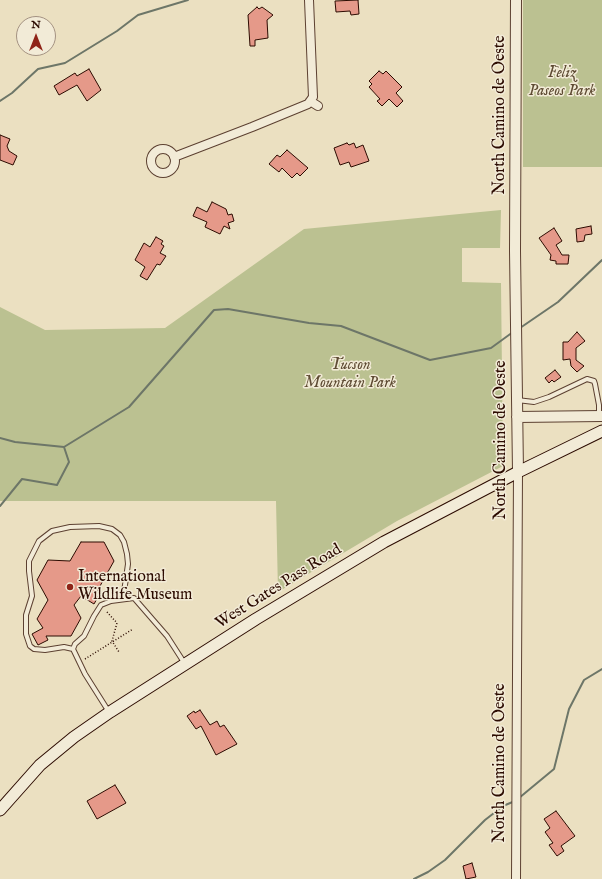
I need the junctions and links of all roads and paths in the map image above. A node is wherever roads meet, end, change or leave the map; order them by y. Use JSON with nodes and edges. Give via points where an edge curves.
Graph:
{"nodes":[{"id":1,"x":309,"y":0,"type":"edge"},
{"id":2,"x":516,"y":0,"type":"edge"},
{"id":3,"x":310,"y":101,"type":"junction"},
{"id":4,"x":318,"y":106,"type":"dead end"},
{"id":5,"x":174,"y":157,"type":"dead end"},
{"id":6,"x":517,"y":400,"type":"junction"},
{"id":7,"x":600,"y":416,"type":"edge"},
{"id":8,"x":517,"y":417,"type":"junction"},
{"id":9,"x":602,"y":431,"type":"edge"},
{"id":10,"x":518,"y":472,"type":"junction"},
{"id":11,"x":123,"y":599,"type":"junction"},
{"id":12,"x":107,"y":612,"type":"dead end"},
{"id":13,"x":133,"y":630,"type":"dead end"},
{"id":14,"x":112,"y":642,"type":"junction"},
{"id":15,"x":73,"y":649,"type":"junction"},
{"id":16,"x":119,"y":652,"type":"dead end"},
{"id":17,"x":85,"y":659,"type":"dead end"},
{"id":18,"x":186,"y":664,"type":"junction"},
{"id":19,"x":110,"y":712,"type":"junction"},
{"id":20,"x":0,"y":810,"type":"edge"},
{"id":21,"x":516,"y":879,"type":"edge"}],
"edges":[{"from":1,"to":3,"type":"street","via":[[313,89]]},
{"from":2,"to":6,"type":"street","name":"North Camino de Oeste"},
{"from":3,"to":4,"type":"street"},
{"from":3,"to":5,"type":"street","via":[[300,108]]},
{"from":6,"to":7,"type":"lane","via":[[534,402],[587,379],[594,381]]},
{"from":6,"to":8,"type":"street","name":"North Camino de Oeste"},
{"from":7,"to":8,"type":"street"},
{"from":8,"to":10,"type":"street","name":"North Camino de Oeste"},
{"from":9,"to":10,"type":"main road","name":"West Gates Pass Road"},
{"from":10,"to":18,"type":"main road","name":"West Gates Pass Road","via":[[384,542],[256,618]]},
{"from":10,"to":21,"type":"street","name":"North Camino de Oeste"},
{"from":11,"to":15,"type":"lane","via":[[101,605],[84,636]]},
{"from":11,"to":15,"type":"lane","via":[[127,554],[120,535],[112,529],[99,526],[70,527],[52,531],[39,541],[29,561],[32,596],[26,615],[26,634],[30,646],[34,648]]},
{"from":11,"to":18,"type":"lane","via":[[134,598],[167,636]]},
{"from":12,"to":14,"type":"path","via":[[117,622]]},
{"from":13,"to":14,"type":"path"},
{"from":14,"to":16,"type":"path"},
{"from":14,"to":17,"type":"path"},
{"from":15,"to":19,"type":"lane"},
{"from":18,"to":19,"type":"main road","name":"West Gates Pass Road"},
{"from":19,"to":20,"type":"main road","name":"West Gates Pass Road","via":[[51,755]]}]}
